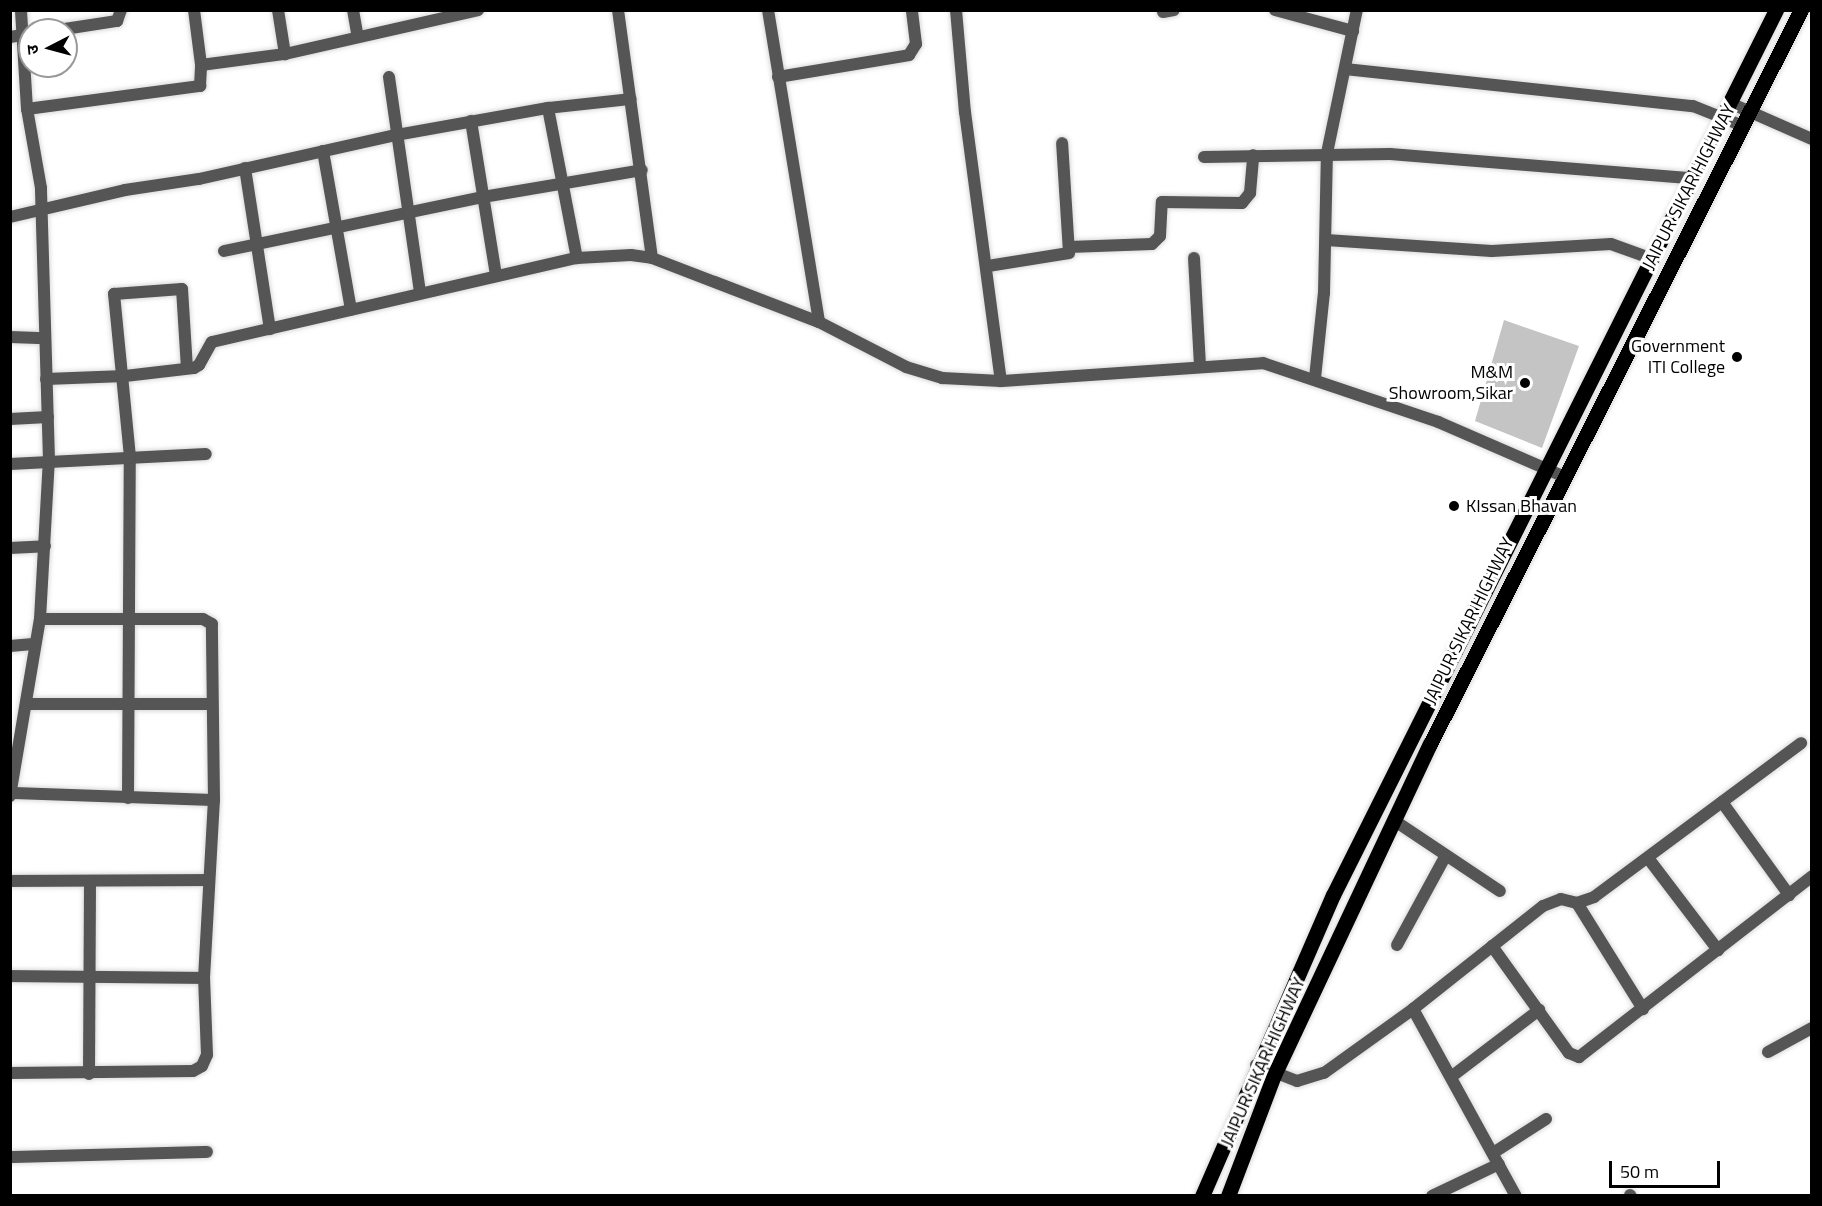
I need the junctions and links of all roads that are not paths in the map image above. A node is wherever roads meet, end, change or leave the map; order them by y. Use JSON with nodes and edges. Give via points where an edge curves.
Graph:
{"nodes":[{"id":1,"x":121,"y":10,"type":"edge"},
{"id":2,"x":194,"y":10,"type":"edge"},
{"id":3,"x":278,"y":10,"type":"edge"},
{"id":4,"x":353,"y":10,"type":"edge"},
{"id":5,"x":478,"y":10,"type":"edge"},
{"id":6,"x":618,"y":10,"type":"edge"},
{"id":7,"x":768,"y":10,"type":"edge"},
{"id":8,"x":912,"y":10,"type":"edge"},
{"id":9,"x":956,"y":10,"type":"edge"},
{"id":10,"x":1275,"y":10,"type":"edge"},
{"id":11,"x":1357,"y":10,"type":"edge"},
{"id":12,"x":1776,"y":10,"type":"edge"},
{"id":13,"x":1801,"y":10,"type":"edge"},
{"id":14,"x":78,"y":27,"type":"edge"},
{"id":15,"x":1353,"y":32,"type":"junction"},
{"id":16,"x":358,"y":37,"type":"junction"},
{"id":17,"x":285,"y":54,"type":"junction"},
{"id":18,"x":201,"y":65,"type":"junction"},
{"id":19,"x":1345,"y":69,"type":"junction"},
{"id":20,"x":388,"y":77,"type":"dead end"},
{"id":21,"x":778,"y":77,"type":"junction"},
{"id":22,"x":27,"y":78,"type":"edge"},
{"id":23,"x":632,"y":99,"type":"junction"},
{"id":24,"x":548,"y":108,"type":"junction"},
{"id":25,"x":27,"y":109,"type":"junction"},
{"id":26,"x":1726,"y":109,"type":"junction"},
{"id":27,"x":1749,"y":111,"type":"junction"},
{"id":28,"x":471,"y":121,"type":"junction"},
{"id":29,"x":1743,"y":126,"type":"junction"},
{"id":30,"x":396,"y":135,"type":"junction"},
{"id":31,"x":1812,"y":139,"type":"edge"},
{"id":32,"x":1062,"y":142,"type":"dead end"},
{"id":33,"x":323,"y":151,"type":"junction"},
{"id":34,"x":1327,"y":153,"type":"junction"},
{"id":35,"x":1253,"y":155,"type":"junction"},
{"id":36,"x":1204,"y":157,"type":"dead end"},
{"id":37,"x":245,"y":168,"type":"junction"},
{"id":38,"x":642,"y":170,"type":"junction"},
{"id":39,"x":1691,"y":178,"type":"junction"},
{"id":40,"x":563,"y":184,"type":"junction"},
{"id":41,"x":483,"y":197,"type":"junction"},
{"id":42,"x":41,"y":210,"type":"junction"},
{"id":43,"x":407,"y":213,"type":"junction"},
{"id":44,"x":10,"y":217,"type":"edge"},
{"id":45,"x":336,"y":228,"type":"junction"},
{"id":46,"x":1326,"y":240,"type":"junction"},
{"id":47,"x":256,"y":244,"type":"junction"},
{"id":48,"x":1069,"y":247,"type":"junction"},
{"id":49,"x":224,"y":251,"type":"dead end"},
{"id":50,"x":577,"y":258,"type":"junction"},
{"id":51,"x":652,"y":258,"type":"junction"},
{"id":52,"x":1194,"y":258,"type":"dead end"},
{"id":53,"x":1650,"y":258,"type":"junction"},
{"id":54,"x":988,"y":266,"type":"junction"},
{"id":55,"x":496,"y":276,"type":"junction"},
{"id":56,"x":420,"y":292,"type":"junction"},
{"id":57,"x":351,"y":310,"type":"junction"},
{"id":58,"x":819,"y":322,"type":"junction"},
{"id":59,"x":270,"y":329,"type":"junction"},
{"id":60,"x":10,"y":337,"type":"edge"},
{"id":61,"x":45,"y":338,"type":"junction"},
{"id":62,"x":1200,"y":365,"type":"junction"},
{"id":63,"x":188,"y":368,"type":"junction"},
{"id":64,"x":125,"y":376,"type":"junction"},
{"id":65,"x":1315,"y":378,"type":"junction"},
{"id":66,"x":46,"y":379,"type":"junction"},
{"id":67,"x":1001,"y":381,"type":"junction"},
{"id":68,"x":48,"y":417,"type":"junction"},
{"id":69,"x":10,"y":419,"type":"edge"},
{"id":70,"x":206,"y":454,"type":"dead end"},
{"id":71,"x":130,"y":457,"type":"junction"},
{"id":72,"x":49,"y":460,"type":"junction"},
{"id":73,"x":10,"y":464,"type":"edge"},
{"id":74,"x":1547,"y":468,"type":"junction"},
{"id":75,"x":1563,"y":476,"type":"junction"},
{"id":76,"x":45,"y":546,"type":"junction"},
{"id":77,"x":10,"y":548,"type":"edge"},
{"id":78,"x":40,"y":619,"type":"junction"},
{"id":79,"x":132,"y":619,"type":"junction"},
{"id":80,"x":33,"y":644,"type":"junction"},
{"id":81,"x":10,"y":646,"type":"edge"},
{"id":82,"x":26,"y":704,"type":"junction"},
{"id":83,"x":132,"y":704,"type":"junction"},
{"id":84,"x":211,"y":704,"type":"junction"},
{"id":85,"x":16,"y":738,"type":"edge"},
{"id":86,"x":1801,"y":743,"type":"dead end"},
{"id":87,"x":12,"y":794,"type":"edge"},
{"id":88,"x":128,"y":798,"type":"junction"},
{"id":89,"x":214,"y":800,"type":"junction"},
{"id":90,"x":1722,"y":802,"type":"junction"},
{"id":91,"x":1395,"y":821,"type":"junction"},
{"id":92,"x":1446,"y":855,"type":"junction"},
{"id":93,"x":1648,"y":858,"type":"junction"},
{"id":94,"x":1812,"y":876,"type":"edge"},
{"id":95,"x":209,"y":880,"type":"junction"},
{"id":96,"x":10,"y":881,"type":"edge"},
{"id":97,"x":90,"y":881,"type":"junction"},
{"id":98,"x":1500,"y":891,"type":"dead end"},
{"id":99,"x":1789,"y":895,"type":"junction"},
{"id":100,"x":1577,"y":903,"type":"junction"},
{"id":101,"x":1397,"y":945,"type":"dead end"},
{"id":102,"x":1492,"y":946,"type":"junction"},
{"id":103,"x":1718,"y":950,"type":"junction"},
{"id":104,"x":10,"y":976,"type":"edge"},
{"id":105,"x":88,"y":977,"type":"junction"},
{"id":106,"x":204,"y":978,"type":"junction"},
{"id":107,"x":1413,"y":1009,"type":"junction"},
{"id":108,"x":1643,"y":1009,"type":"junction"},
{"id":109,"x":1539,"y":1010,"type":"junction"},
{"id":110,"x":1812,"y":1028,"type":"edge"},
{"id":111,"x":1768,"y":1052,"type":"dead end"},
{"id":112,"x":1256,"y":1065,"type":"junction"},
{"id":113,"x":10,"y":1073,"type":"edge"},
{"id":114,"x":89,"y":1074,"type":"junction"},
{"id":115,"x":1274,"y":1075,"type":"junction"},
{"id":116,"x":1451,"y":1077,"type":"junction"},
{"id":117,"x":1546,"y":1119,"type":"dead end"},
{"id":118,"x":207,"y":1152,"type":"dead end"},
{"id":119,"x":10,"y":1157,"type":"edge"},
{"id":120,"x":1496,"y":1158,"type":"junction"},
{"id":121,"x":1202,"y":1196,"type":"edge"},
{"id":122,"x":1228,"y":1196,"type":"edge"},
{"id":123,"x":1432,"y":1196,"type":"edge"},
{"id":124,"x":1516,"y":1196,"type":"edge"}],
"edges":[{"from":1,"to":14,"type":"street","via":[[117,21]]},
{"from":2,"to":18,"type":"street"},
{"from":3,"to":17,"type":"street"},
{"from":4,"to":16,"type":"street"},
{"from":5,"to":16,"type":"street"},
{"from":6,"to":23,"type":"street"},
{"from":7,"to":21,"type":"street"},
{"from":8,"to":21,"type":"street","via":[[916,44],[909,55]]},
{"from":9,"to":54,"type":"street","via":[[965,112]]},
{"from":10,"to":15,"type":"street"},
{"from":11,"to":15,"type":"street"},
{"from":12,"to":26,"type":"main road","name":"JAIPUR SIKAR HIGHWAY"},
{"from":13,"to":27,"type":"main road","name":"JAIPUR SIKAR HIGHWAY"},
{"from":15,"to":19,"type":"street"},
{"from":16,"to":17,"type":"street"},
{"from":17,"to":18,"type":"street"},
{"from":18,"to":25,"type":"street","via":[[200,86]]},
{"from":19,"to":26,"type":"street"},
{"from":19,"to":34,"type":"street"},
{"from":20,"to":30,"type":"street"},
{"from":21,"to":58,"type":"street"},
{"from":22,"to":25,"type":"street"},
{"from":23,"to":24,"type":"street"},
{"from":23,"to":38,"type":"street"},
{"from":24,"to":28,"type":"street"},
{"from":24,"to":40,"type":"street"},
{"from":25,"to":42,"type":"street","via":[[41,188]]},
{"from":26,"to":27,"type":"street"},
{"from":26,"to":29,"type":"street"},
{"from":26,"to":39,"type":"main road","name":"JAIPUR SIKAR HIGHWAY"},
{"from":27,"to":29,"type":"main road","name":"JAIPUR SIKAR HIGHWAY"},
{"from":27,"to":31,"type":"street"},
{"from":28,"to":30,"type":"street"},
{"from":28,"to":41,"type":"street"},
{"from":29,"to":75,"type":"main road","name":"JAIPUR SIKAR HIGHWAY"},
{"from":30,"to":33,"type":"street"},
{"from":30,"to":43,"type":"street"},
{"from":32,"to":48,"type":"street"},
{"from":33,"to":37,"type":"street"},
{"from":33,"to":45,"type":"street"},
{"from":34,"to":35,"type":"street"},
{"from":34,"to":39,"type":"street","via":[[1390,154]]},
{"from":34,"to":46,"type":"street"},
{"from":35,"to":36,"type":"street"},
{"from":35,"to":48,"type":"street","via":[[1246,201],[1162,202],[1160,236],[1152,244]]},
{"from":37,"to":42,"type":"street"},
{"from":37,"to":47,"type":"street"},
{"from":38,"to":40,"type":"street"},
{"from":38,"to":51,"type":"street"},
{"from":39,"to":53,"type":"main road","name":"JAIPUR SIKAR HIGHWAY"},
{"from":40,"to":41,"type":"street"},
{"from":40,"to":50,"type":"street"},
{"from":41,"to":43,"type":"street"},
{"from":41,"to":55,"type":"street"},
{"from":42,"to":44,"type":"street"},
{"from":42,"to":61,"type":"street"},
{"from":43,"to":45,"type":"street"},
{"from":43,"to":56,"type":"street"},
{"from":45,"to":47,"type":"street"},
{"from":45,"to":57,"type":"street"},
{"from":46,"to":53,"type":"street","via":[[1491,251],[1611,244]]},
{"from":46,"to":65,"type":"street"},
{"from":47,"to":49,"type":"street"},
{"from":47,"to":59,"type":"street"},
{"from":48,"to":54,"type":"street","via":[[1066,256]]},
{"from":50,"to":51,"type":"street"},
{"from":50,"to":55,"type":"street"},
{"from":51,"to":58,"type":"street"},
{"from":52,"to":62,"type":"street"},
{"from":53,"to":74,"type":"main road","name":"JAIPUR SIKAR HIGHWAY"},
{"from":54,"to":67,"type":"street"},
{"from":55,"to":56,"type":"street"},
{"from":56,"to":57,"type":"street"},
{"from":57,"to":59,"type":"street"},
{"from":58,"to":67,"type":"street","via":[[906,367],[966,382]]},
{"from":59,"to":63,"type":"street","via":[[212,342],[200,365]]},
{"from":60,"to":61,"type":"street"},
{"from":61,"to":66,"type":"street"},
{"from":62,"to":65,"type":"street","via":[[1263,363]]},
{"from":62,"to":67,"type":"street"},
{"from":63,"to":64,"type":"street"},
{"from":63,"to":64,"type":"street","via":[[182,289],[114,294]]},
{"from":64,"to":66,"type":"street"},
{"from":64,"to":71,"type":"street"},
{"from":65,"to":74,"type":"street"},
{"from":66,"to":68,"type":"street"},
{"from":68,"to":69,"type":"street"},
{"from":68,"to":72,"type":"street"},
{"from":70,"to":71,"type":"street"},
{"from":71,"to":72,"type":"street"},
{"from":71,"to":79,"type":"street"},
{"from":72,"to":73,"type":"street"},
{"from":72,"to":76,"type":"street"},
{"from":74,"to":75,"type":"street"},
{"from":74,"to":112,"type":"main road","name":"JAIPUR SIKAR HIGHWAY","via":[[1333,896]]},
{"from":75,"to":91,"type":"main road","name":"JAIPUR SIKAR HIGHWAY"},
{"from":76,"to":77,"type":"street"},
{"from":76,"to":78,"type":"street"},
{"from":78,"to":79,"type":"street"},
{"from":78,"to":80,"type":"street"},
{"from":79,"to":83,"type":"street"},
{"from":79,"to":84,"type":"street","via":[[211,621]]},
{"from":80,"to":81,"type":"street"},
{"from":80,"to":82,"type":"street"},
{"from":82,"to":83,"type":"street"},
{"from":82,"to":85,"type":"street"},
{"from":83,"to":84,"type":"street"},
{"from":83,"to":88,"type":"street"},
{"from":84,"to":89,"type":"street"},
{"from":85,"to":87,"type":"street"},
{"from":86,"to":90,"type":"street"},
{"from":87,"to":88,"type":"street"},
{"from":88,"to":89,"type":"street"},
{"from":89,"to":95,"type":"street"},
{"from":90,"to":93,"type":"street"},
{"from":90,"to":99,"type":"street"},
{"from":91,"to":92,"type":"street"},
{"from":91,"to":115,"type":"main road","name":"JAIPUR SIKAR HIGHWAY"},
{"from":92,"to":98,"type":"street"},
{"from":92,"to":101,"type":"street"},
{"from":93,"to":100,"type":"street","via":[[1594,897]]},
{"from":93,"to":103,"type":"street"},
{"from":94,"to":99,"type":"street"},
{"from":95,"to":97,"type":"street"},
{"from":95,"to":106,"type":"street"},
{"from":96,"to":97,"type":"street"},
{"from":97,"to":105,"type":"street"},
{"from":99,"to":103,"type":"street"},
{"from":100,"to":102,"type":"street","via":[[1561,899],[1543,906]]},
{"from":100,"to":108,"type":"street"},
{"from":102,"to":107,"type":"street"},
{"from":102,"to":109,"type":"street"},
{"from":103,"to":108,"type":"street"},
{"from":104,"to":105,"type":"street"},
{"from":105,"to":106,"type":"street"},
{"from":105,"to":114,"type":"street"},
{"from":106,"to":114,"type":"street","via":[[207,1055],[202,1066],[193,1071]]},
{"from":107,"to":115,"type":"street","via":[[1324,1073],[1297,1081]]},
{"from":107,"to":116,"type":"street"},
{"from":108,"to":109,"type":"street","via":[[1580,1056],[1569,1053]]},
{"from":109,"to":116,"type":"street"},
{"from":110,"to":111,"type":"street"},
{"from":112,"to":115,"type":"street"},
{"from":112,"to":121,"type":"main road","name":"JAIPUR SIKAR HIGHWAY"},
{"from":113,"to":114,"type":"street"},
{"from":115,"to":122,"type":"main road","name":"JAIPUR SIKAR HIGHWAY"},
{"from":116,"to":120,"type":"street"},
{"from":117,"to":120,"type":"street"},
{"from":118,"to":119,"type":"street"},
{"from":120,"to":123,"type":"street"},
{"from":120,"to":124,"type":"street"}]}
